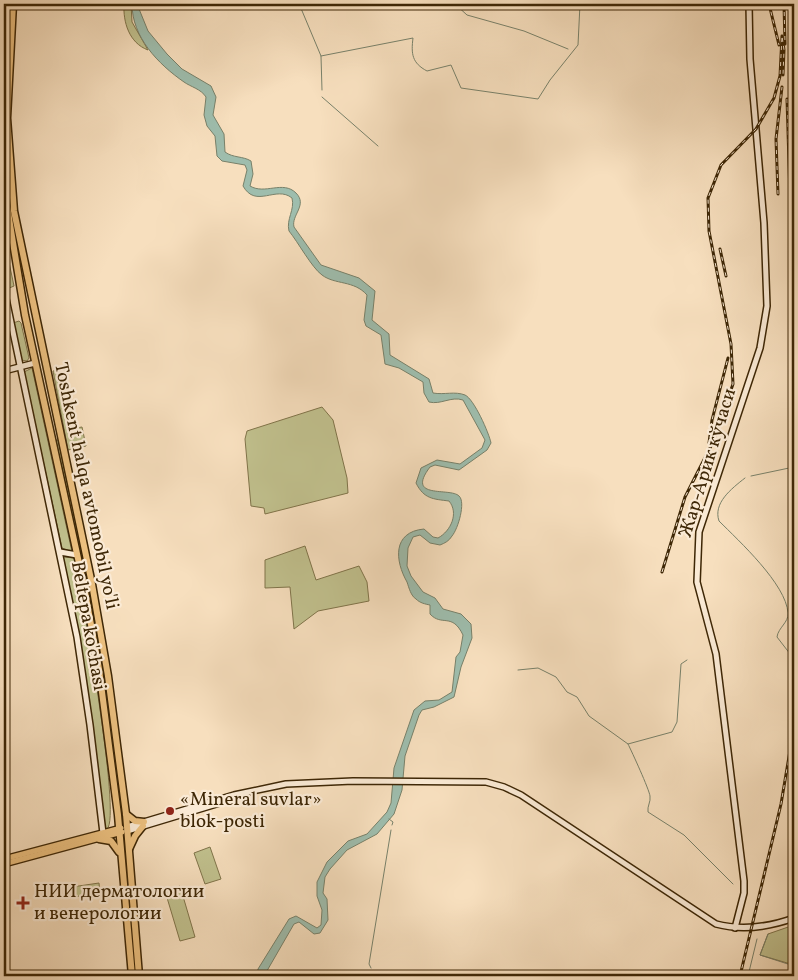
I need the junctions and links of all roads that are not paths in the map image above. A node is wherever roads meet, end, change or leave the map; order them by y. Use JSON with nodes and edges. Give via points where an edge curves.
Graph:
{"nodes":[{"id":1,"x":4,"y":4,"type":"edge"},
{"id":2,"x":13,"y":4,"type":"edge"},
{"id":3,"x":749,"y":4,"type":"edge"},
{"id":4,"x":4,"y":10,"type":"edge"},
{"id":5,"x":4,"y":188,"type":"edge"},
{"id":6,"x":7,"y":237,"type":"edge"},
{"id":7,"x":4,"y":289,"type":"edge"},
{"id":8,"x":35,"y":322,"type":"junction"},
{"id":9,"x":27,"y":324,"type":"junction"},
{"id":10,"x":35,"y":364,"type":"junction"},
{"id":11,"x":21,"y":367,"type":"junction"},
{"id":12,"x":4,"y":371,"type":"edge"},
{"id":13,"x":60,"y":434,"type":"junction"},
{"id":14,"x":51,"y":436,"type":"junction"},
{"id":15,"x":60,"y":552,"type":"junction"},
{"id":16,"x":77,"y":555,"type":"junction"},
{"id":17,"x":95,"y":600,"type":"junction"},
{"id":18,"x":87,"y":602,"type":"junction"},
{"id":19,"x":126,"y":814,"type":"junction"},
{"id":20,"x":144,"y":824,"type":"junction"},
{"id":21,"x":127,"y":829,"type":"junction"},
{"id":22,"x":119,"y":831,"type":"junction"},
{"id":23,"x":101,"y":836,"type":"junction"},
{"id":24,"x":129,"y":850,"type":"junction"},
{"id":25,"x":122,"y":857,"type":"junction"},
{"id":26,"x":4,"y":860,"type":"edge"},
{"id":27,"x":4,"y":864,"type":"edge"},
{"id":28,"x":794,"y":918,"type":"edge"},
{"id":29,"x":735,"y":928,"type":"junction"},
{"id":30,"x":132,"y":976,"type":"edge"},
{"id":31,"x":139,"y":976,"type":"edge"}],
"edges":[{"from":1,"to":4,"type":"highway"},
{"from":2,"to":8,"type":"highway","name":"Toshkent halqa avtomobil yo'li","via":[[7,135],[14,211]]},
{"from":3,"to":29,"type":"main road","name":"Жар-Арик кўчаси","via":[[750,60],[766,263],[766,316],[760,348],[699,532],[696,562],[698,591],[716,654],[744,881]]},
{"from":5,"to":6,"type":"highway","name":"Toshkent halqa avtomobil yo'li"},
{"from":6,"to":9,"type":"highway","name":"Toshkent halqa avtomobil yo'li"},
{"from":7,"to":11,"type":"main road","name":"Beltepa ko'chasi"},
{"from":8,"to":9,"type":"highway"},
{"from":8,"to":13,"type":"highway","name":"Toshkent halqa avtomobil yo'li"},
{"from":9,"to":10,"type":"highway","name":"Toshkent halqa avtomobil yo'li"},
{"from":10,"to":11,"type":"main road"},
{"from":10,"to":14,"type":"highway","name":"Toshkent halqa avtomobil yo'li"},
{"from":11,"to":12,"type":"main road"},
{"from":11,"to":15,"type":"main road","name":"Beltepa ko'chasi"},
{"from":13,"to":14,"type":"highway"},
{"from":13,"to":17,"type":"highway","name":"Toshkent halqa avtomobil yo'li"},
{"from":14,"to":16,"type":"highway","name":"Toshkent halqa avtomobil yo'li"},
{"from":15,"to":16,"type":"main road"},
{"from":15,"to":23,"type":"main road","name":"Beltepa ko'chasi","via":[[86,695]]},
{"from":16,"to":18,"type":"highway","name":"Toshkent halqa avtomobil yo'li"},
{"from":17,"to":18,"type":"highway","via":[[92,604]]},
{"from":17,"to":19,"type":"highway","name":"Toshkent halqa avtomobil yo'li","via":[[111,692]]},
{"from":18,"to":22,"type":"highway","name":"Toshkent halqa avtomobil yo'li","via":[[103,698]]},
{"from":19,"to":20,"type":"highway"},
{"from":19,"to":21,"type":"highway","name":"Toshkent halqa avtomobil yo'li"},
{"from":20,"to":21,"type":"main road"},
{"from":20,"to":24,"type":"highway"},
{"from":20,"to":29,"type":"main road","via":[[240,795],[292,784],[477,781],[513,791],[706,919]]},
{"from":21,"to":22,"type":"main road"},
{"from":21,"to":24,"type":"highway","name":"Toshkent halqa avtomobil yo'li"},
{"from":22,"to":23,"type":"main road"},
{"from":22,"to":25,"type":"highway","name":"Toshkent halqa avtomobil yo'li"},
{"from":23,"to":25,"type":"highway","via":[[111,841]]},
{"from":23,"to":26,"type":"main road"},
{"from":23,"to":27,"type":"main road"},
{"from":24,"to":31,"type":"highway","name":"Toshkent halqa avtomobil yo'li"},
{"from":25,"to":30,"type":"highway","name":"Toshkent halqa avtomobil yo'li"},
{"from":28,"to":29,"type":"main road","via":[[763,926]]}]}
